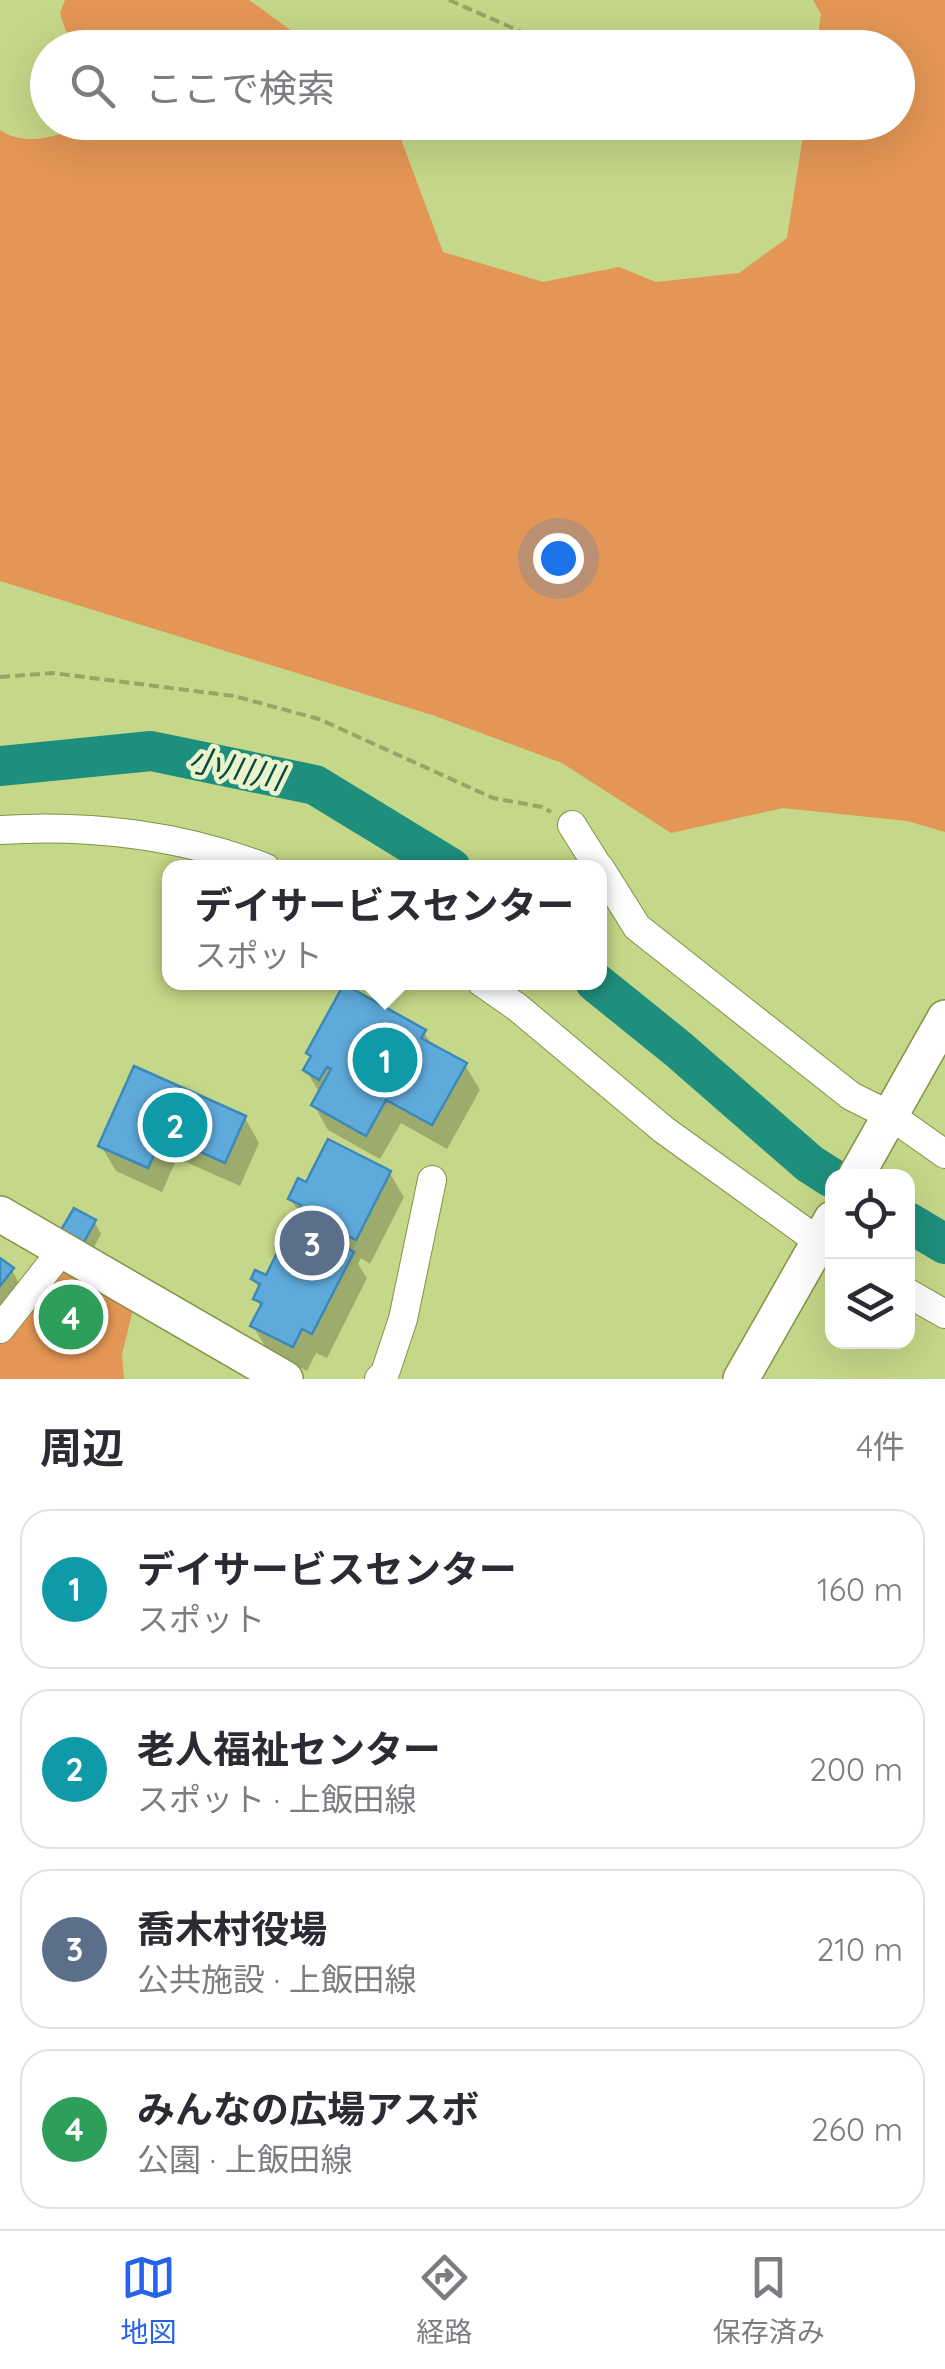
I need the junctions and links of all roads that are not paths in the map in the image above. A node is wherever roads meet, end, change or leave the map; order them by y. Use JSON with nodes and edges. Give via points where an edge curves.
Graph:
{"nodes":[{"id":1,"x":572,"y":825,"type":"road end"},
{"id":2,"x":0,"y":830,"type":"edge"},
{"id":3,"x":245,"y":860,"type":"edge"},
{"id":4,"x":595,"y":860,"type":"edge"},
{"id":5,"x":607,"y":879,"type":"edge"},
{"id":6,"x":492,"y":990,"type":"edge"},
{"id":7,"x":945,"y":1018,"type":"edge"},
{"id":8,"x":882,"y":1118,"type":"junction"},
{"id":9,"x":937,"y":1142,"type":"edge"},
{"id":10,"x":859,"y":1169,"type":"edge"},
{"id":11,"x":432,"y":1180,"type":"dead end"},
{"id":12,"x":0,"y":1214,"type":"edge"},
{"id":13,"x":825,"y":1237,"type":"edge"},
{"id":14,"x":825,"y":1241,"type":"edge"},
{"id":15,"x":63,"y":1249,"type":"junction"},
{"id":16,"x":915,"y":1296,"type":"edge"},
{"id":17,"x":945,"y":1314,"type":"edge"},
{"id":18,"x":0,"y":1329,"type":"edge"},
{"id":19,"x":285,"y":1379,"type":"edge"},
{"id":20,"x":378,"y":1379,"type":"edge"},
{"id":21,"x":742,"y":1379,"type":"edge"}],
"edges":[{"from":1,"to":4,"type":"street"},
{"from":2,"to":3,"type":"street","via":[[60,826],[142,835]]},
{"from":5,"to":8,"type":"street","via":[[637,927]]},
{"from":6,"to":13,"type":"street","via":[[664,1130]]},
{"from":7,"to":8,"type":"main road"},
{"from":8,"to":9,"type":"street"},
{"from":8,"to":10,"type":"main road"},
{"from":11,"to":20,"type":"street","via":[[403,1319]]},
{"from":12,"to":15,"type":"main road"},
{"from":14,"to":21,"type":"main road"},
{"from":15,"to":18,"type":"street"},
{"from":15,"to":19,"type":"main road"},
{"from":16,"to":17,"type":"street"}]}
